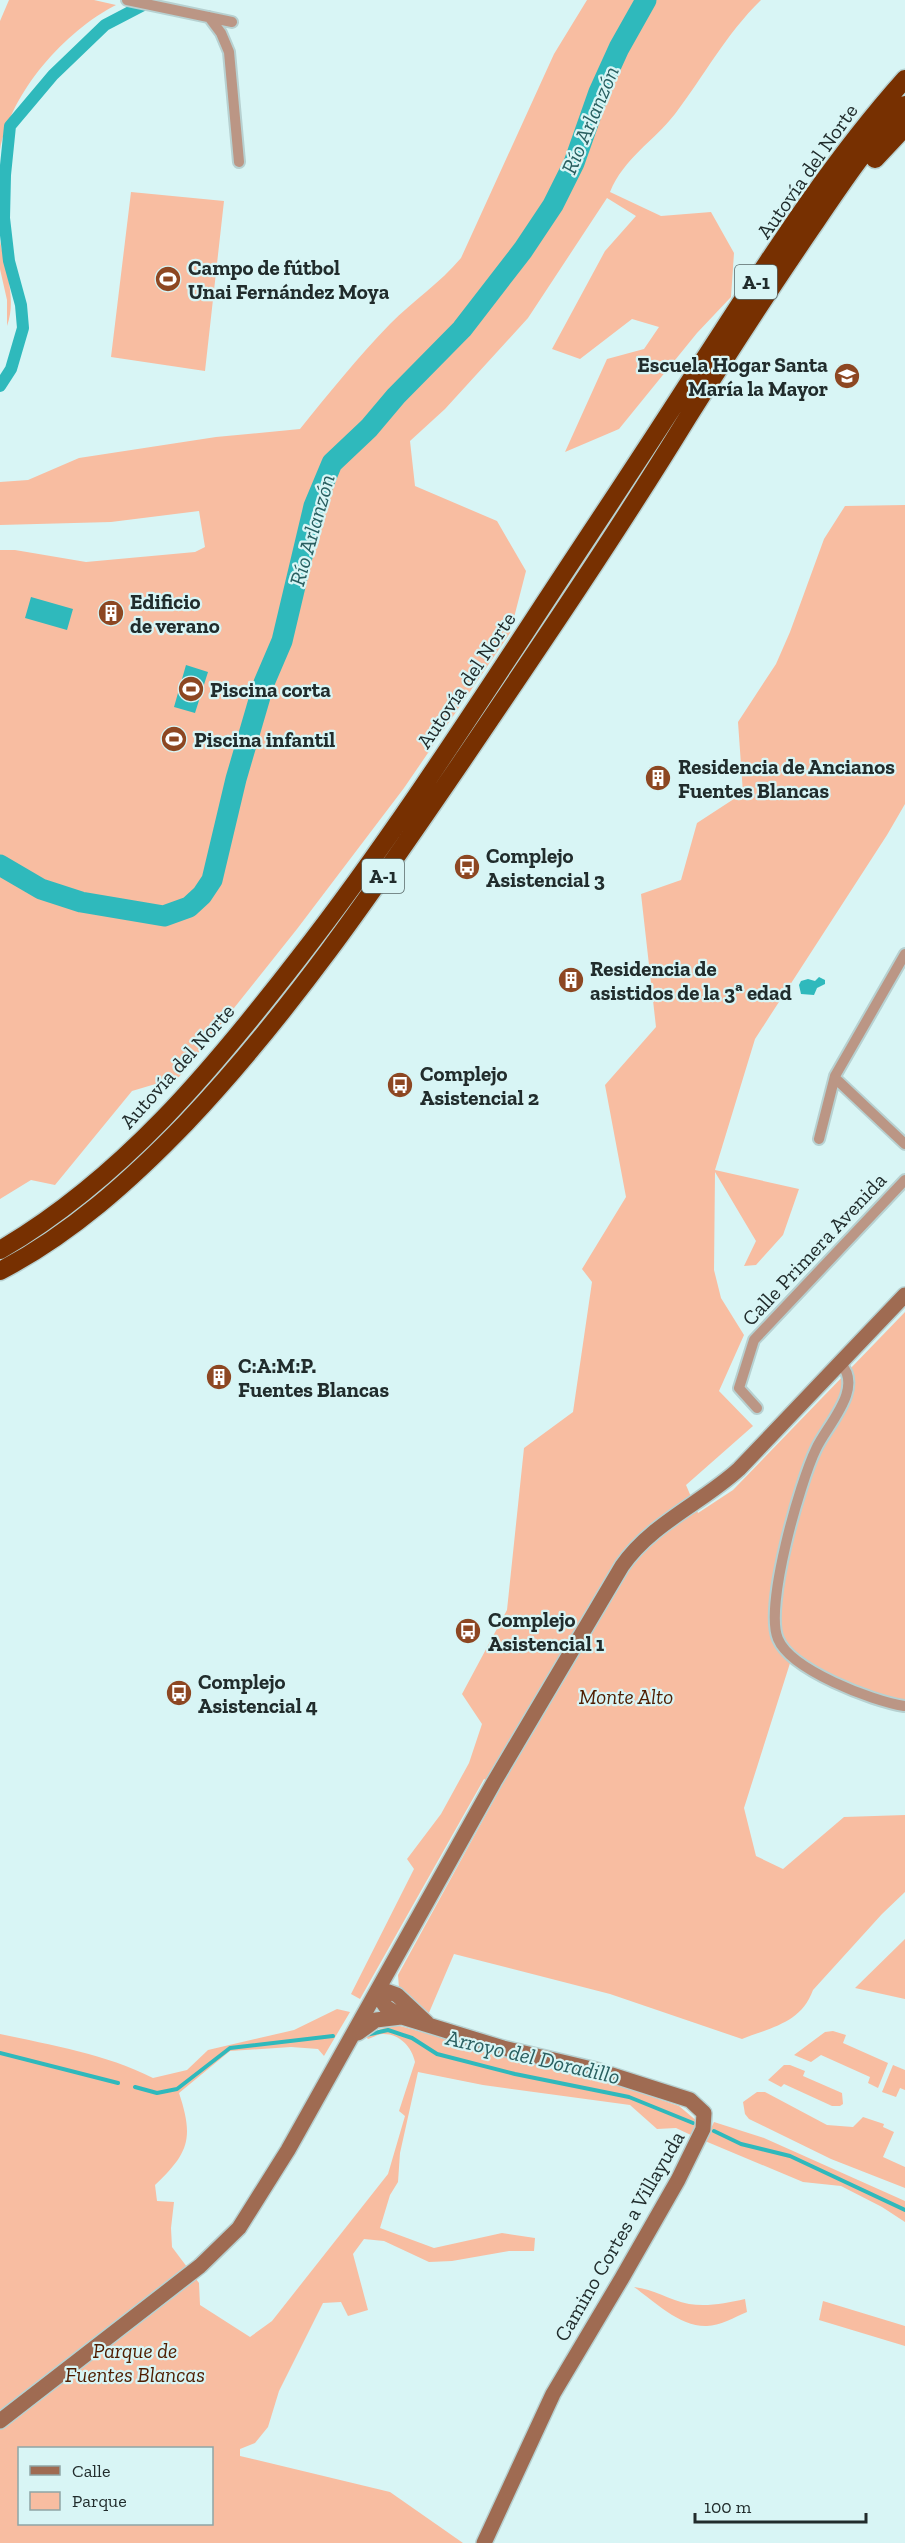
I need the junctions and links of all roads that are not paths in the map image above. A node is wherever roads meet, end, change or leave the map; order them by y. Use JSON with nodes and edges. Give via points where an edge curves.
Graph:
{"nodes":[{"id":1,"x":132,"y":1,"type":"edge"},
{"id":2,"x":209,"y":17,"type":"junction"},
{"id":3,"x":232,"y":22,"type":"dead end"},
{"id":4,"x":905,"y":79,"type":"edge"},
{"id":5,"x":905,"y":105,"type":"edge"},
{"id":6,"x":905,"y":127,"type":"edge"},
{"id":7,"x":239,"y":162,"type":"dead end"},
{"id":8,"x":686,"y":421,"type":"junction"},
{"id":9,"x":905,"y":954,"type":"edge"},
{"id":10,"x":835,"y":1078,"type":"junction"},
{"id":11,"x":819,"y":1139,"type":"dead end"},
{"id":12,"x":905,"y":1144,"type":"edge"},
{"id":13,"x":905,"y":1180,"type":"edge"},
{"id":14,"x":19,"y":1238,"type":"junction"},
{"id":15,"x":0,"y":1244,"type":"edge"},
{"id":16,"x":0,"y":1250,"type":"edge"},
{"id":17,"x":2,"y":1272,"type":"edge"},
{"id":18,"x":905,"y":1295,"type":"edge"},
{"id":19,"x":841,"y":1364,"type":"junction"},
{"id":20,"x":757,"y":1408,"type":"dead end"},
{"id":21,"x":903,"y":1706,"type":"dead end"},
{"id":22,"x":383,"y":1993,"type":"junction"},
{"id":23,"x":402,"y":2017,"type":"junction"},
{"id":24,"x":429,"y":2025,"type":"junction"},
{"id":25,"x":351,"y":2039,"type":"junction"},
{"id":26,"x":0,"y":2421,"type":"edge"},
{"id":27,"x":484,"y":2543,"type":"edge"}],
"edges":[{"from":1,"to":2,"type":"street"},
{"from":2,"to":3,"type":"street"},
{"from":2,"to":7,"type":"street","via":[[229,52]]},
{"from":4,"to":14,"type":"highway","name":"Autovía del Norte","number":"A-1","via":[[864,126],[809,202],[491,686],[324,926],[229,1047],[167,1115],[94,1184]]},
{"from":5,"to":8,"type":"highway","via":[[836,193],[775,281]]},
{"from":6,"to":8,"type":"highway","number":"A-1","via":[[825,219]]},
{"from":8,"to":17,"type":"highway","name":"Autovía del Norte","number":"A-1","via":[[417,826],[281,1015],[224,1082],[131,1177],[71,1227]]},
{"from":9,"to":10,"type":"street"},
{"from":10,"to":11,"type":"street"},
{"from":10,"to":12,"type":"street"},
{"from":13,"to":20,"type":"street","name":"Calle Primera Avenida","via":[[754,1340],[739,1388]]},
{"from":14,"to":15,"type":"highway"},
{"from":14,"to":16,"type":"highway","name":"Autovía del Norte","number":"A-1"},
{"from":18,"to":19,"type":"main road"},
{"from":19,"to":21,"type":"street","via":[[848,1377],[846,1398],[805,1473],[778,1585],[776,1632],[790,1656],[804,1665],[871,1699]]},
{"from":19,"to":22,"type":"main road","via":[[728,1480],[670,1519],[628,1558],[582,1630],[389,1970]]},
{"from":22,"to":23,"type":"main road","name":"Camino Cortes a Villayuda","via":[[386,2007]]},
{"from":22,"to":24,"type":"main road","name":"Camino Cortes a Villayuda"},
{"from":22,"to":25,"type":"main road"},
{"from":23,"to":24,"type":"main road","name":"Camino Cortes a Villayuda"},
{"from":23,"to":25,"type":"main road","name":"Camino Cortes a Villayuda","via":[[376,2020]]},
{"from":24,"to":27,"type":"main road","name":"Camino Cortes a Villayuda","via":[[690,2100],[704,2113],[705,2121],[678,2180],[543,2412]]},
{"from":25,"to":26,"type":"main road","via":[[239,2228],[200,2266]]}]}
